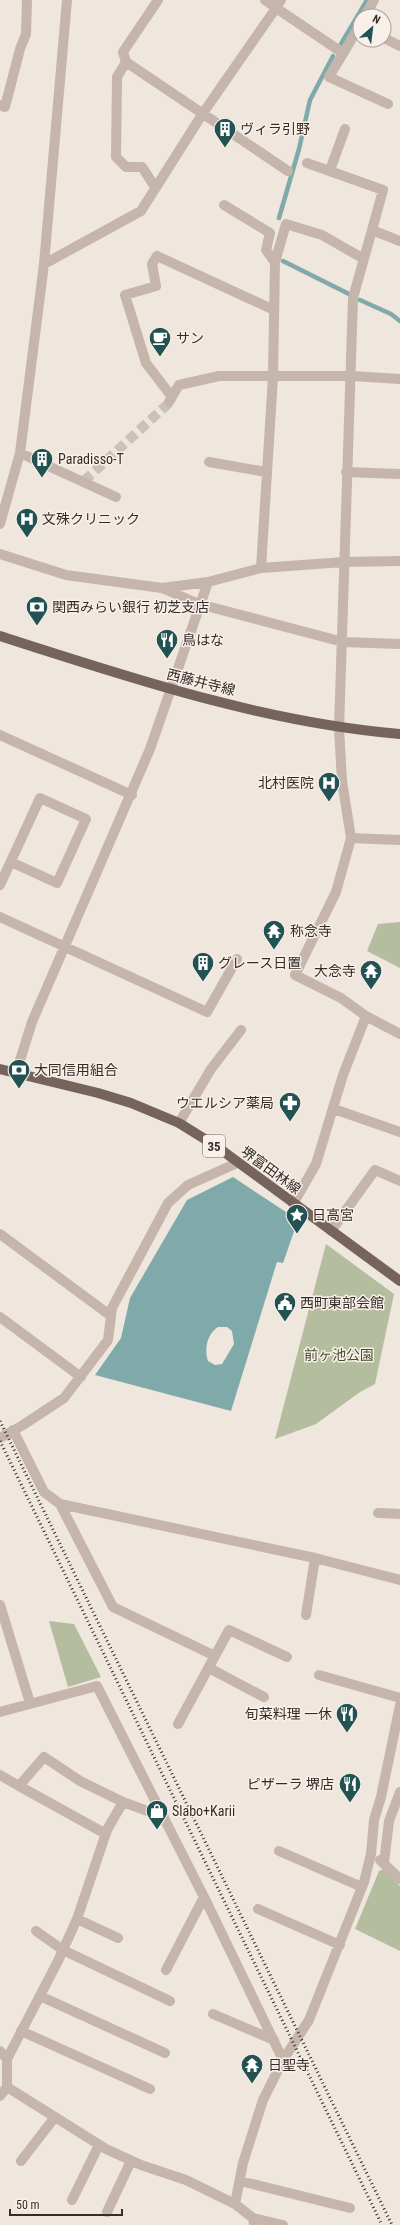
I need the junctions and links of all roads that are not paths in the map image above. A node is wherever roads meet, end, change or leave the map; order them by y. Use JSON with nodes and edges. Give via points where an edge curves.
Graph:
{"nodes":[{"id":1,"x":27,"y":0,"type":"edge"},
{"id":2,"x":67,"y":0,"type":"edge"},
{"id":3,"x":158,"y":0,"type":"edge"},
{"id":4,"x":266,"y":0,"type":"edge"},
{"id":5,"x":279,"y":4,"type":"edge"},
{"id":6,"x":352,"y":38,"type":"edge"},
{"id":7,"x":343,"y":53,"type":"junction"},
{"id":8,"x":126,"y":62,"type":"junction"},
{"id":9,"x":388,"y":104,"type":"dead end"},
{"id":10,"x":0,"y":105,"type":"edge"},
{"id":11,"x":203,"y":113,"type":"junction"},
{"id":12,"x":345,"y":129,"type":"dead end"},
{"id":13,"x":307,"y":163,"type":"dead end"},
{"id":14,"x":330,"y":170,"type":"junction"},
{"id":15,"x":288,"y":171,"type":"dead end"},
{"id":16,"x":155,"y":187,"type":"junction"},
{"id":17,"x":224,"y":204,"type":"dead end"},
{"id":18,"x":372,"y":230,"type":"junction"},
{"id":19,"x":400,"y":241,"type":"edge"},
{"id":20,"x":364,"y":259,"type":"junction"},
{"id":21,"x":275,"y":262,"type":"junction"},
{"id":22,"x":44,"y":264,"type":"junction"},
{"id":23,"x":274,"y":310,"type":"junction"},
{"id":24,"x":352,"y":376,"type":"junction"},
{"id":25,"x":273,"y":377,"type":"junction"},
{"id":26,"x":400,"y":379,"type":"edge"},
{"id":27,"x":20,"y":453,"type":"junction"},
{"id":28,"x":209,"y":462,"type":"dead end"},
{"id":29,"x":266,"y":472,"type":"junction"},
{"id":30,"x":346,"y":472,"type":"junction"},
{"id":31,"x":400,"y":474,"type":"edge"},
{"id":32,"x":116,"y":497,"type":"dead end"},
{"id":33,"x":0,"y":524,"type":"edge"},
{"id":34,"x":0,"y":554,"type":"edge"},
{"id":35,"x":400,"y":561,"type":"edge"},
{"id":36,"x":344,"y":562,"type":"junction"},
{"id":37,"x":261,"y":568,"type":"junction"},
{"id":38,"x":208,"y":582,"type":"junction"},
{"id":39,"x":162,"y":588,"type":"junction"},
{"id":40,"x":199,"y":604,"type":"junction"},
{"id":41,"x":0,"y":636,"type":"edge"},
{"id":42,"x":343,"y":642,"type":"junction"},
{"id":43,"x":400,"y":644,"type":"edge"},
{"id":44,"x":171,"y":690,"type":"junction"},
{"id":45,"x":339,"y":728,"type":"junction"},
{"id":46,"x":400,"y":734,"type":"edge"},
{"id":47,"x":0,"y":735,"type":"edge"},
{"id":48,"x":132,"y":795,"type":"junction"},
{"id":49,"x":352,"y":838,"type":"junction"},
{"id":50,"x":400,"y":840,"type":"edge"},
{"id":51,"x":10,"y":862,"type":"junction"},
{"id":52,"x":0,"y":885,"type":"edge"},
{"id":53,"x":0,"y":917,"type":"edge"},
{"id":54,"x":65,"y":947,"type":"junction"},
{"id":55,"x":237,"y":958,"type":"dead end"},
{"id":56,"x":366,"y":1016,"type":"junction"},
{"id":57,"x":241,"y":1030,"type":"dead end"},
{"id":58,"x":400,"y":1034,"type":"edge"},
{"id":59,"x":0,"y":1069,"type":"edge"},
{"id":60,"x":16,"y":1073,"type":"junction"},
{"id":61,"x":334,"y":1109,"type":"junction"},
{"id":62,"x":179,"y":1123,"type":"junction"},
{"id":63,"x":400,"y":1132,"type":"edge"},
{"id":64,"x":237,"y":1163,"type":"junction"},
{"id":65,"x":400,"y":1181,"type":"edge"},
{"id":66,"x":293,"y":1204,"type":"junction"},
{"id":67,"x":332,"y":1231,"type":"junction"},
{"id":68,"x":0,"y":1234,"type":"edge"},
{"id":69,"x":400,"y":1281,"type":"edge"},
{"id":70,"x":111,"y":1316,"type":"junction"},
{"id":71,"x":0,"y":1317,"type":"edge"},
{"id":72,"x":83,"y":1374,"type":"junction"},
{"id":73,"x":13,"y":1430,"type":"junction"},
{"id":74,"x":0,"y":1438,"type":"edge"},
{"id":75,"x":60,"y":1504,"type":"junction"},
{"id":76,"x":378,"y":1513,"type":"dead end"},
{"id":77,"x":400,"y":1514,"type":"edge"},
{"id":78,"x":315,"y":1558,"type":"junction"},
{"id":79,"x":400,"y":1580,"type":"edge"},
{"id":80,"x":0,"y":1605,"type":"edge"},
{"id":81,"x":306,"y":1615,"type":"dead end"},
{"id":82,"x":215,"y":1656,"type":"junction"},
{"id":83,"x":287,"y":1657,"type":"dead end"},
{"id":84,"x":209,"y":1668,"type":"junction"},
{"id":85,"x":319,"y":1675,"type":"dead end"},
{"id":86,"x":264,"y":1697,"type":"dead end"},
{"id":87,"x":400,"y":1698,"type":"edge"},
{"id":88,"x":30,"y":1704,"type":"junction"},
{"id":89,"x":400,"y":1705,"type":"edge"},
{"id":90,"x":0,"y":1712,"type":"edge"},
{"id":91,"x":178,"y":1724,"type":"dead end"},
{"id":92,"x":0,"y":1775,"type":"edge"},
{"id":93,"x":19,"y":1786,"type":"junction"},
{"id":94,"x":400,"y":1792,"type":"edge"},
{"id":95,"x":123,"y":1802,"type":"junction"},
{"id":96,"x":164,"y":1817,"type":"junction"},
{"id":97,"x":106,"y":1834,"type":"junction"},
{"id":98,"x":279,"y":1851,"type":"dead end"},
{"id":99,"x":371,"y":1854,"type":"junction"},
{"id":100,"x":384,"y":1863,"type":"junction"},
{"id":101,"x":400,"y":1879,"type":"edge"},
{"id":102,"x":362,"y":1887,"type":"junction"},
{"id":103,"x":204,"y":1896,"type":"junction"},
{"id":104,"x":258,"y":1909,"type":"dead end"},
{"id":105,"x":77,"y":1919,"type":"junction"},
{"id":106,"x":36,"y":1931,"type":"dead end"},
{"id":107,"x":118,"y":1938,"type":"dead end"},
{"id":108,"x":340,"y":1945,"type":"junction"},
{"id":109,"x":63,"y":1950,"type":"junction"},
{"id":110,"x":166,"y":1970,"type":"dead end"},
{"id":111,"x":40,"y":1996,"type":"junction"},
{"id":112,"x":170,"y":2001,"type":"dead end"},
{"id":113,"x":212,"y":2014,"type":"dead end"},
{"id":114,"x":21,"y":2031,"type":"junction"},
{"id":115,"x":274,"y":2040,"type":"junction"},
{"id":116,"x":164,"y":2053,"type":"dead end"},
{"id":117,"x":3,"y":2055,"type":"edge"},
{"id":118,"x":283,"y":2060,"type":"junction"},
{"id":119,"x":7,"y":2087,"type":"junction"},
{"id":120,"x":150,"y":2089,"type":"dead end"},
{"id":121,"x":0,"y":2096,"type":"edge"},
{"id":122,"x":55,"y":2117,"type":"junction"},
{"id":123,"x":99,"y":2145,"type":"junction"},
{"id":124,"x":22,"y":2161,"type":"dead end"},
{"id":125,"x":131,"y":2161,"type":"junction"},
{"id":126,"x":240,"y":2181,"type":"junction"},
{"id":127,"x":72,"y":2200,"type":"dead end"},
{"id":128,"x":235,"y":2204,"type":"junction"},
{"id":129,"x":350,"y":2208,"type":"dead end"},
{"id":130,"x":107,"y":2212,"type":"dead end"},
{"id":131,"x":253,"y":2222,"type":"edge"},
{"id":132,"x":283,"y":2225,"type":"edge"}],
"edges":[{"from":1,"to":10,"type":"street","via":[[26,34],[6,107]]},
{"from":2,"to":22,"type":"street"},
{"from":3,"to":8,"type":"street","via":[[123,52]]},
{"from":4,"to":5,"type":"street"},
{"from":5,"to":7,"type":"street"},
{"from":5,"to":11,"type":"street"},
{"from":6,"to":7,"type":"street"},
{"from":7,"to":9,"type":"street","via":[[329,77]]},
{"from":8,"to":11,"type":"street"},
{"from":8,"to":16,"type":"street","via":[[117,77],[116,157],[126,166],[142,167]]},
{"from":11,"to":15,"type":"street"},
{"from":11,"to":16,"type":"street"},
{"from":12,"to":14,"type":"street"},
{"from":13,"to":14,"type":"street"},
{"from":14,"to":18,"type":"street","via":[[383,190]]},
{"from":16,"to":22,"type":"street","via":[[141,211]]},
{"from":17,"to":21,"type":"street","via":[[270,233],[266,250]]},
{"from":18,"to":19,"type":"street"},
{"from":18,"to":20,"type":"street"},
{"from":20,"to":21,"type":"street","via":[[322,235],[286,224]]},
{"from":20,"to":24,"type":"street","via":[[353,298]]},
{"from":21,"to":23,"type":"street"},
{"from":22,"to":27,"type":"street"},
{"from":23,"to":25,"type":"street"},
{"from":23,"to":25,"type":"street","via":[[157,256],[152,264],[156,286],[125,295],[146,363],[171,400],[179,385],[219,376]]},
{"from":24,"to":25,"type":"street"},
{"from":24,"to":26,"type":"street"},
{"from":24,"to":30,"type":"street"},
{"from":25,"to":29,"type":"street"},
{"from":27,"to":32,"type":"street"},
{"from":27,"to":33,"type":"street"},
{"from":28,"to":29,"type":"street"},
{"from":29,"to":37,"type":"street"},
{"from":30,"to":31,"type":"street"},
{"from":30,"to":36,"type":"street"},
{"from":34,"to":39,"type":"street","via":[[66,575]]},
{"from":35,"to":36,"type":"street"},
{"from":36,"to":37,"type":"street"},
{"from":36,"to":42,"type":"street"},
{"from":37,"to":38,"type":"street"},
{"from":38,"to":39,"type":"street"},
{"from":38,"to":40,"type":"street"},
{"from":39,"to":40,"type":"street"},
{"from":40,"to":42,"type":"street"},
{"from":40,"to":44,"type":"street"},
{"from":41,"to":44,"type":"main road","name":"西藤井寺線"},
{"from":42,"to":43,"type":"street"},
{"from":42,"to":45,"type":"street"},
{"from":44,"to":45,"type":"main road","name":"西藤井寺線"},
{"from":44,"to":48,"type":"street"},
{"from":45,"to":46,"type":"main road","name":"西藤井寺線"},
{"from":45,"to":49,"type":"street","via":[[342,781]]},
{"from":47,"to":48,"type":"street"},
{"from":48,"to":54,"type":"street"},
{"from":49,"to":50,"type":"street"},
{"from":49,"to":56,"type":"street","via":[[336,892],[295,975],[342,998]]},
{"from":51,"to":51,"type":"street","via":[[57,883],[86,819],[40,798]]},
{"from":51,"to":52,"type":"street"},
{"from":53,"to":54,"type":"street"},
{"from":54,"to":55,"type":"street","via":[[207,1012]]},
{"from":54,"to":60,"type":"street","via":[[32,1022]]},
{"from":56,"to":58,"type":"street"},
{"from":56,"to":61,"type":"street","via":[[343,1075]]},
{"from":57,"to":62,"type":"street","via":[[211,1069]]},
{"from":59,"to":60,"type":"main road","name":"堺富田林線","number":"35"},
{"from":60,"to":62,"type":"main road","name":"堺富田林線","number":"35","via":[[132,1103]]},
{"from":61,"to":63,"type":"street"},
{"from":61,"to":66,"type":"street","via":[[316,1164]]},
{"from":62,"to":64,"type":"main road","name":"堺富田林線","number":"35","via":[[216,1146]]},
{"from":64,"to":66,"type":"main road","name":"堺富田林線","number":"35"},
{"from":64,"to":70,"type":"street","via":[[188,1185],[168,1203],[129,1274],[112,1308]]},
{"from":65,"to":67,"type":"street","via":[[375,1170]]},
{"from":66,"to":67,"type":"main road","name":"堺富田林線","number":"35"},
{"from":67,"to":69,"type":"main road","name":"堺富田林線","number":"35"},
{"from":68,"to":70,"type":"street"},
{"from":70,"to":72,"type":"street","via":[[108,1340]]},
{"from":71,"to":72,"type":"street"},
{"from":72,"to":73,"type":"street","via":[[58,1403]]},
{"from":73,"to":74,"type":"street"},
{"from":73,"to":75,"type":"street","via":[[44,1492]]},
{"from":75,"to":78,"type":"street"},
{"from":75,"to":82,"type":"street","via":[[113,1607]]},
{"from":76,"to":77,"type":"street"},
{"from":78,"to":79,"type":"street"},
{"from":78,"to":81,"type":"street"},
{"from":80,"to":88,"type":"street"},
{"from":82,"to":83,"type":"street","via":[[230,1630]]},
{"from":82,"to":84,"type":"street"},
{"from":84,"to":86,"type":"street"},
{"from":84,"to":91,"type":"street"},
{"from":85,"to":87,"type":"street"},
{"from":88,"to":90,"type":"street"},
{"from":88,"to":96,"type":"street","via":[[97,1686]]},
{"from":89,"to":99,"type":"street","via":[[374,1820]]},
{"from":92,"to":93,"type":"street"},
{"from":93,"to":95,"type":"street","via":[[44,1757],[80,1782]]},
{"from":93,"to":97,"type":"street"},
{"from":94,"to":100,"type":"street","via":[[389,1821]]},
{"from":95,"to":96,"type":"street"},
{"from":95,"to":97,"type":"street"},
{"from":96,"to":103,"type":"street"},
{"from":97,"to":105,"type":"street"},
{"from":98,"to":102,"type":"street"},
{"from":99,"to":100,"type":"street"},
{"from":99,"to":102,"type":"street"},
{"from":100,"to":101,"type":"street"},
{"from":102,"to":108,"type":"street"},
{"from":103,"to":110,"type":"street"},
{"from":103,"to":115,"type":"street"},
{"from":104,"to":108,"type":"street"},
{"from":105,"to":107,"type":"street"},
{"from":105,"to":109,"type":"street"},
{"from":106,"to":109,"type":"street"},
{"from":108,"to":118,"type":"street","via":[[309,2020]]},
{"from":109,"to":111,"type":"street"},
{"from":109,"to":112,"type":"street"},
{"from":111,"to":114,"type":"street"},
{"from":111,"to":116,"type":"street"},
{"from":113,"to":115,"type":"street"},
{"from":114,"to":117,"type":"street"},
{"from":114,"to":120,"type":"street"},
{"from":115,"to":118,"type":"street"},
{"from":117,"to":119,"type":"street"},
{"from":118,"to":126,"type":"street","via":[[254,2124]]},
{"from":119,"to":121,"type":"street"},
{"from":119,"to":122,"type":"street"},
{"from":122,"to":123,"type":"street"},
{"from":122,"to":124,"type":"street"},
{"from":123,"to":125,"type":"street"},
{"from":123,"to":127,"type":"street"},
{"from":125,"to":128,"type":"street","via":[[186,2180]]},
{"from":125,"to":130,"type":"street"},
{"from":126,"to":128,"type":"street"},
{"from":126,"to":129,"type":"street"},
{"from":128,"to":131,"type":"street"},
{"from":131,"to":132,"type":"street"}]}
